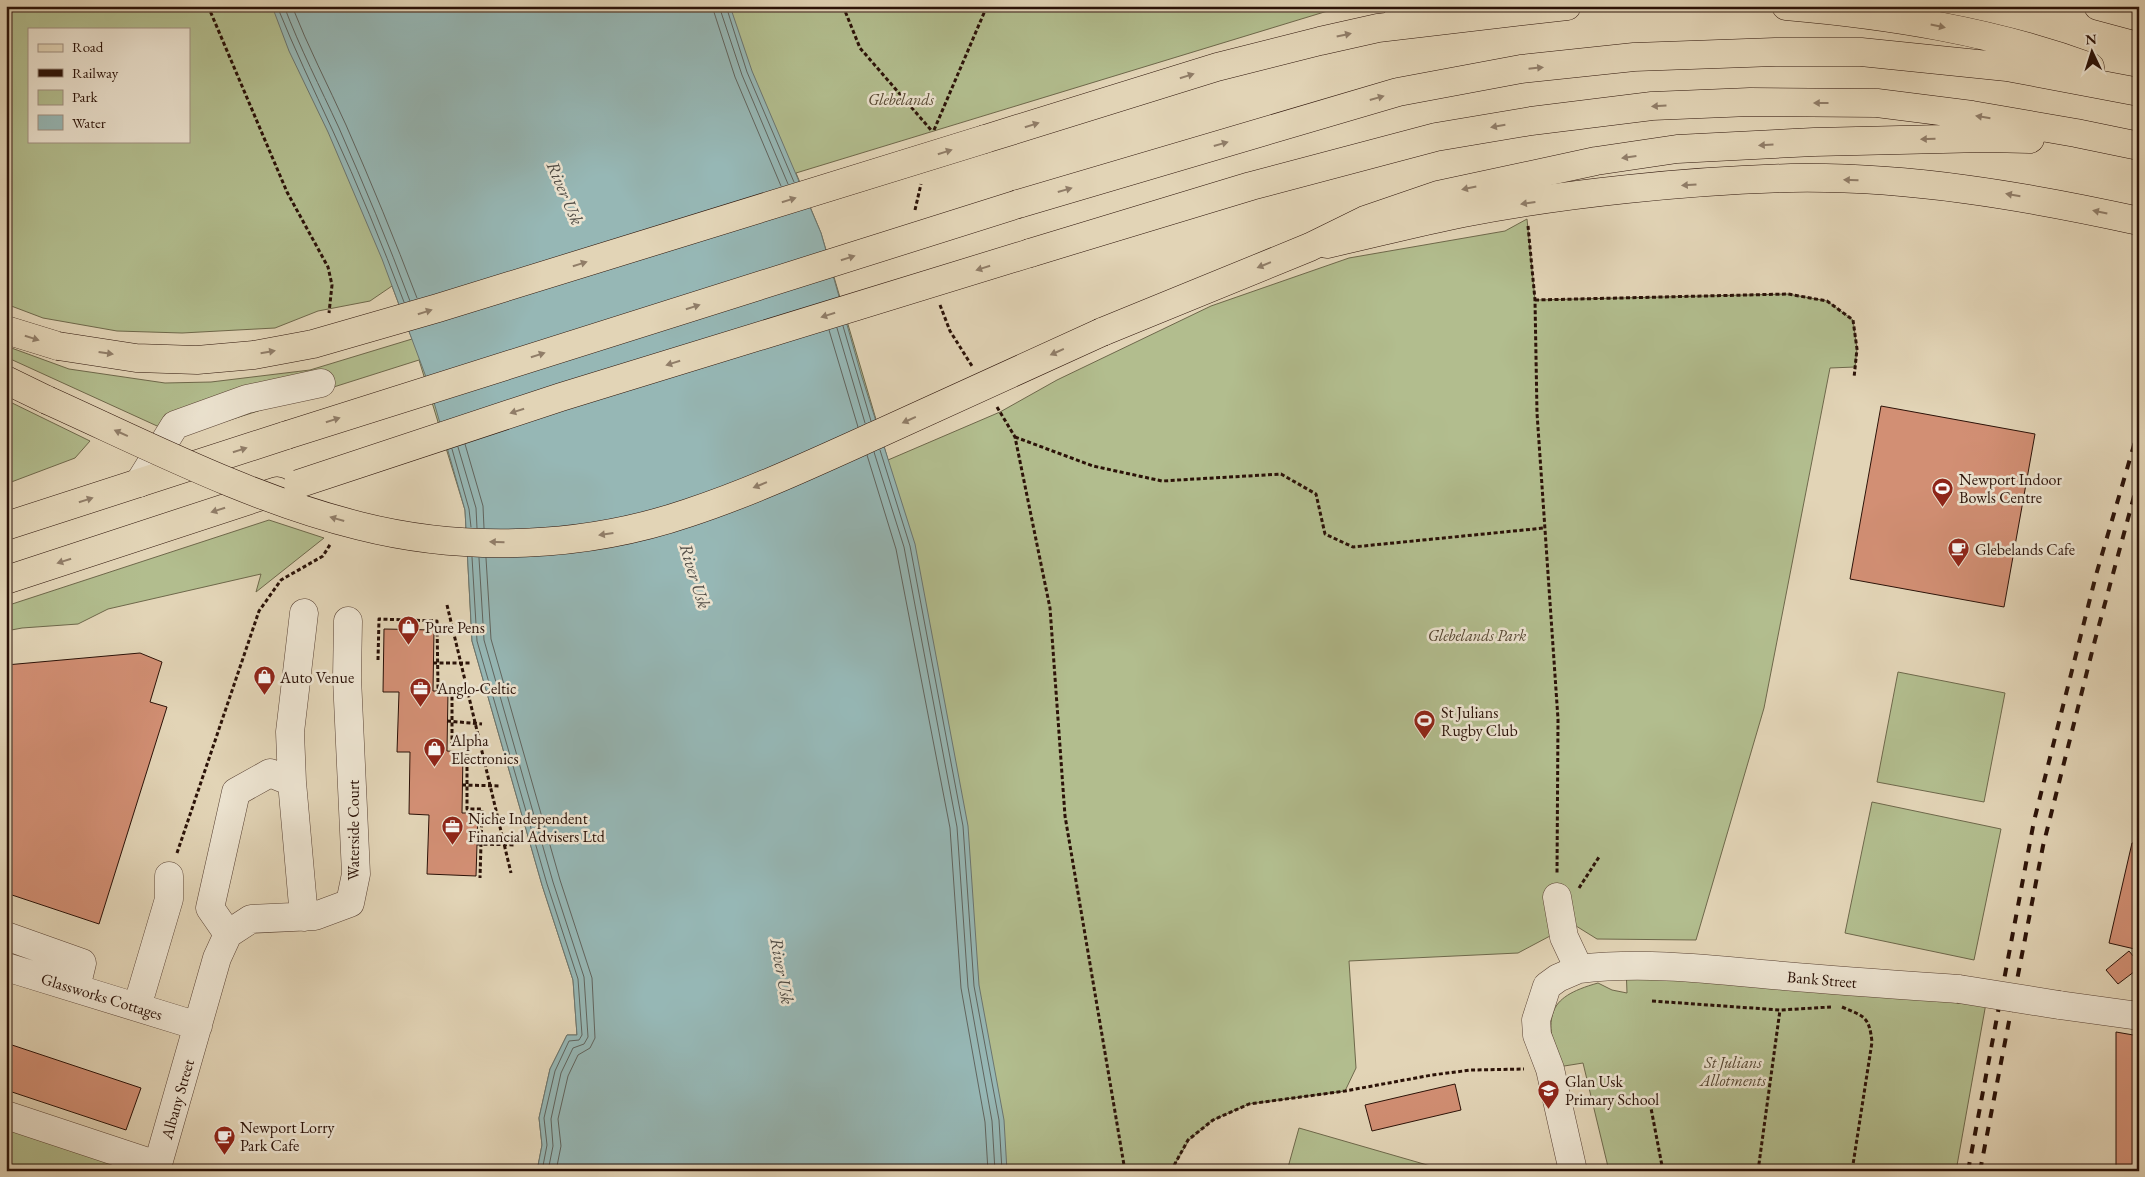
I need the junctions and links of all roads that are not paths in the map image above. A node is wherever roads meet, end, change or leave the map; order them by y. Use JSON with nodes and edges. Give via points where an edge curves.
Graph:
{"nodes":[{"id":1,"x":1435,"y":6,"type":"edge"},
{"id":2,"x":1567,"y":6,"type":"edge"},
{"id":3,"x":1786,"y":6,"type":"edge"},
{"id":4,"x":2098,"y":6,"type":"edge"},
{"id":5,"x":2139,"y":17,"type":"edge"},
{"id":6,"x":1378,"y":28,"type":"junction"},
{"id":7,"x":2139,"y":85,"type":"edge"},
{"id":8,"x":2139,"y":92,"type":"edge"},
{"id":9,"x":2131,"y":144,"type":"edge"},
{"id":10,"x":2139,"y":220,"type":"edge"},
{"id":11,"x":1310,"y":247,"type":"junction"},
{"id":12,"x":6,"y":330,"type":"edge"},
{"id":13,"x":9,"y":383,"type":"edge"},
{"id":14,"x":321,"y":383,"type":"dead end"},
{"id":15,"x":138,"y":483,"type":"junction"},
{"id":16,"x":6,"y":526,"type":"edge"},
{"id":17,"x":6,"y":580,"type":"edge"},
{"id":18,"x":304,"y":613,"type":"dead end"},
{"id":19,"x":348,"y":620,"type":"dead end"},
{"id":20,"x":292,"y":782,"type":"junction"},
{"id":21,"x":169,"y":876,"type":"road end"},
{"id":22,"x":1557,"y":897,"type":"road end"},
{"id":23,"x":304,"y":917,"type":"junction"},
{"id":24,"x":228,"y":934,"type":"junction"},
{"id":25,"x":6,"y":936,"type":"edge"},
{"id":26,"x":6,"y":967,"type":"edge"},
{"id":27,"x":1579,"y":969,"type":"junction"},
{"id":28,"x":76,"y":988,"type":"junction"},
{"id":29,"x":136,"y":1007,"type":"junction"},
{"id":30,"x":2139,"y":1016,"type":"edge"},
{"id":31,"x":198,"y":1026,"type":"junction"},
{"id":32,"x":6,"y":1115,"type":"edge"},
{"id":33,"x":156,"y":1168,"type":"edge"},
{"id":34,"x":1573,"y":1171,"type":"edge"}],
"edges":[{"from":1,"to":6,"type":"main road"},
{"from":2,"to":6,"type":"main road"},
{"from":3,"to":7,"type":"main road","one_way":true,"via":[[1911,20],[1983,36]]},
{"from":4,"to":5,"type":"main road"},
{"from":12,"to":6,"type":"main road","one_way":true,"bridge":true,"via":[[58,346],[136,358],[197,360],[254,355],[313,344],[1217,67]]},
{"from":15,"to":8,"type":"main road","one_way":true,"bridge":true,"via":[[1018,204],[1398,92],[1521,69],[1634,57],[1775,52],[1862,52],[2007,67]]},
{"from":9,"to":11,"type":"main road","one_way":true,"via":[[1985,138],[1677,149],[1596,161],[1438,195],[1365,220]]},
{"from":9,"to":17,"type":"main road","one_way":true,"bridge":true,"via":[[1972,115],[1877,103],[1750,102],[1652,106],[1531,120],[1436,137],[1251,186],[560,397]]},
{"from":10,"to":11,"type":"main road","one_way":true,"via":[[2002,194],[1899,182],[1792,178],[1584,195],[1464,213]]},
{"from":11,"to":13,"type":"main road","one_way":true,"bridge":true,"via":[[1102,332],[800,469],[689,513],[625,531],[546,542],[471,542],[408,536],[306,510],[210,473]]},
{"from":14,"to":15,"type":"street","via":[[247,399],[175,425]]},
{"from":16,"to":15,"type":"main road","one_way":true},
{"from":18,"to":20,"type":"street","via":[[290,732]]},
{"from":19,"to":23,"type":"street","name":"Waterside Court","via":[[347,678],[356,874],[350,903]]},
{"from":20,"to":23,"type":"street"},
{"from":20,"to":24,"type":"street","via":[[270,773],[236,792],[210,908]]},
{"from":21,"to":29,"type":"street","via":[[168,899]]},
{"from":22,"to":27,"type":"street","via":[[1564,937]]},
{"from":23,"to":24,"type":"street","name":"Waterside Court","via":[[251,920]]},
{"from":24,"to":31,"type":"street","via":[[217,958]]},
{"from":25,"to":28,"type":"street","via":[[82,963]]},
{"from":26,"to":28,"type":"street","name":"Glassworks Cottages"},
{"from":27,"to":30,"type":"street","name":"Bank Street","bridge":true,"via":[[1626,965],[1689,967],[1959,989]]},
{"from":27,"to":34,"type":"street","name":"Bank Street","via":[[1547,986],[1536,1020],[1537,1035],[1550,1069]]},
{"from":28,"to":29,"type":"street","name":"Glassworks Cottages"},
{"from":29,"to":31,"type":"street","name":"Glassworks Cottages"},
{"from":31,"to":33,"type":"street","name":"Albany Street"},
{"from":32,"to":33,"type":"street"}]}
